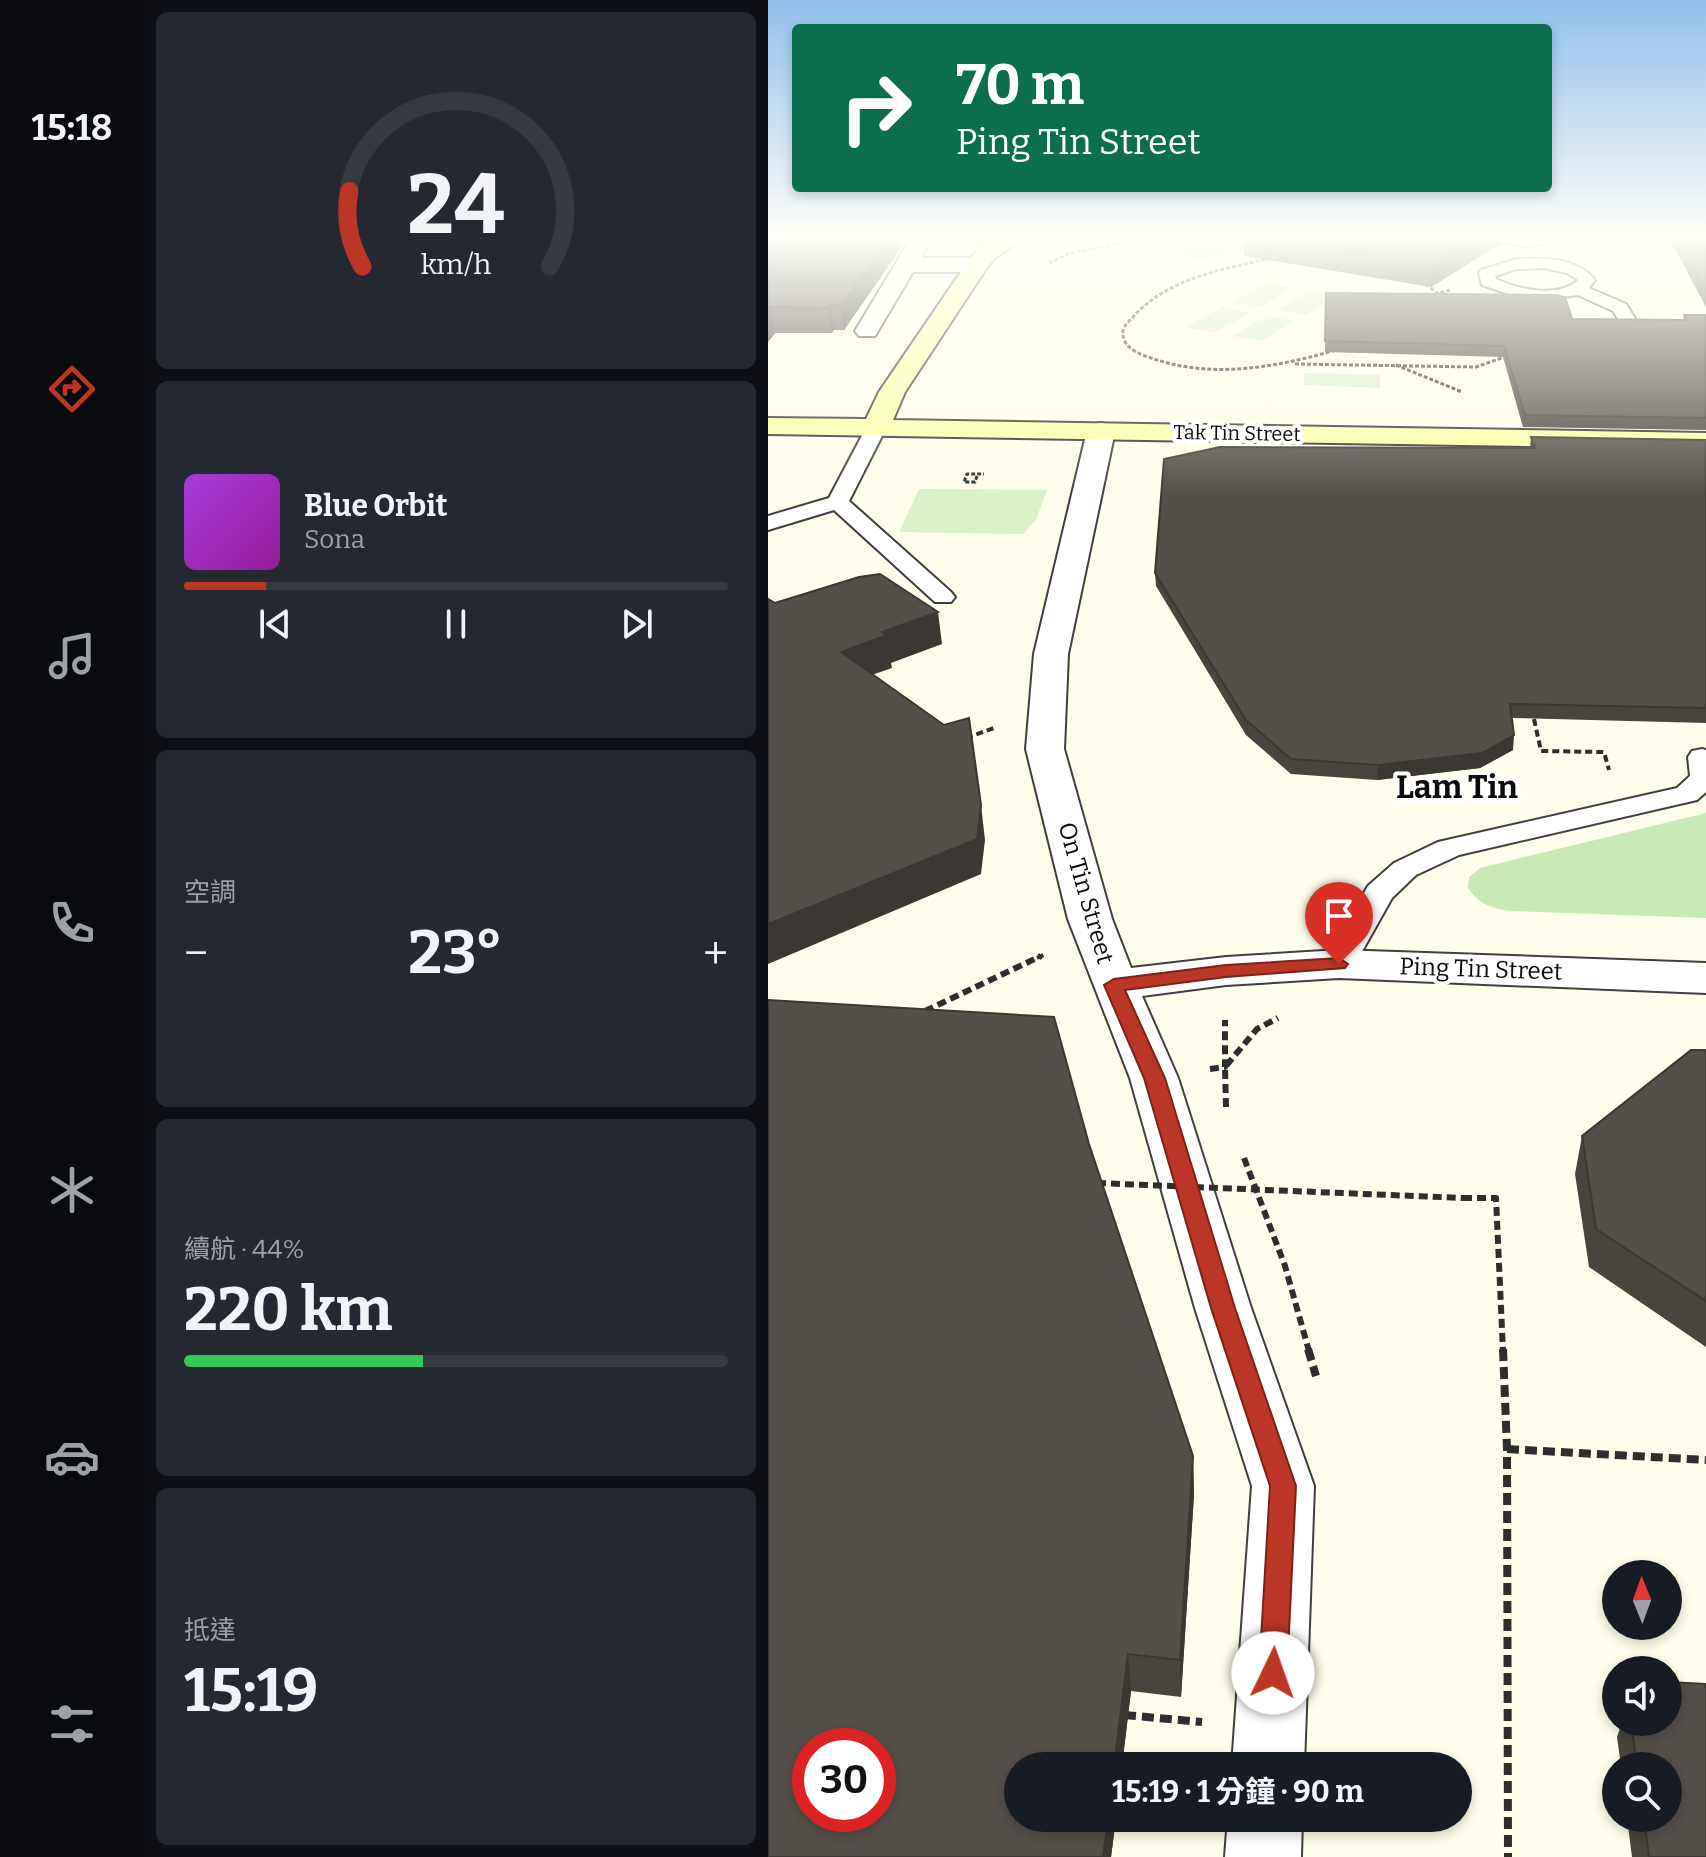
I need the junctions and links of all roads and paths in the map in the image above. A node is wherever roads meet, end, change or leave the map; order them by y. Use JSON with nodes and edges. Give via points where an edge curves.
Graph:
{"nodes":[{"id":1,"x":872,"y":323,"type":"edge"},
{"id":2,"x":939,"y":323,"type":"edge"},
{"id":3,"x":1128,"y":323,"type":"edge"},
{"id":4,"x":867,"y":331,"type":"dead end"},
{"id":5,"x":1346,"y":347,"type":"edge"},
{"id":6,"x":1512,"y":354,"type":"edge"},
{"id":7,"x":1165,"y":363,"type":"junction"},
{"id":8,"x":1286,"y":364,"type":"junction"},
{"id":9,"x":1158,"y":368,"type":"dead end"},
{"id":10,"x":768,"y":426,"type":"edge"},
{"id":11,"x":876,"y":428,"type":"junction"},
{"id":12,"x":1101,"y":431,"type":"junction"},
{"id":13,"x":1706,"y":441,"type":"edge"},
{"id":14,"x":984,"y":474,"type":"dead end"},
{"id":15,"x":977,"y":476,"type":"dead end"},
{"id":16,"x":838,"y":502,"type":"junction"},
{"id":17,"x":768,"y":523,"type":"edge"},
{"id":18,"x":912,"y":571,"type":"junction"},
{"id":19,"x":883,"y":580,"type":"edge"},
{"id":20,"x":943,"y":597,"type":"dead end"},
{"id":21,"x":1534,"y":719,"type":"edge"},
{"id":22,"x":998,"y":727,"type":"dead end"},
{"id":23,"x":956,"y":742,"type":"edge"},
{"id":24,"x":1702,"y":757,"type":"dead end"},
{"id":25,"x":1610,"y":777,"type":"dead end"},
{"id":26,"x":1060,"y":948,"type":"dead end"},
{"id":27,"x":1339,"y":964,"type":"junction"},
{"id":28,"x":1706,"y":978,"type":"edge"},
{"id":29,"x":1114,"y":985,"type":"junction"},
{"id":30,"x":921,"y":1013,"type":"edge"},
{"id":31,"x":1283,"y":1016,"type":"dead end"},
{"id":32,"x":1226,"y":1111,"type":"dead end"},
{"id":33,"x":1242,"y":1154,"type":"dead end"},
{"id":34,"x":1131,"y":1175,"type":"dead end"},
{"id":35,"x":1092,"y":1183,"type":"edge"},
{"id":36,"x":1135,"y":1189,"type":"dead end"},
{"id":37,"x":1319,"y":1390,"type":"dead end"},
{"id":38,"x":1507,"y":1449,"type":"junction"},
{"id":39,"x":1706,"y":1460,"type":"edge"},
{"id":40,"x":1206,"y":1707,"type":"dead end"},
{"id":41,"x":1111,"y":1714,"type":"edge"},
{"id":42,"x":1205,"y":1722,"type":"junction"},
{"id":43,"x":1204,"y":1737,"type":"dead end"},
{"id":44,"x":1269,"y":1752,"type":"edge"},
{"id":45,"x":1264,"y":1832,"type":"edge"},
{"id":46,"x":1263,"y":1857,"type":"edge"},
{"id":47,"x":1508,"y":1857,"type":"edge"}],
"edges":[{"from":1,"to":4,"type":"street"},
{"from":2,"to":11,"type":"street","via":[[892,392]]},
{"from":3,"to":7,"type":"path","via":[[1123,339],[1139,354]]},
{"from":5,"to":8,"type":"path"},
{"from":6,"to":8,"type":"path","via":[[1476,367]]},
{"from":7,"to":8,"type":"path","via":[[1218,370]]},
{"from":7,"to":9,"type":"path"},
{"from":10,"to":11,"type":"street","name":"Tak Tin Street"},
{"from":11,"to":12,"type":"street","name":"Tak Tin Street"},
{"from":11,"to":16,"type":"lane"},
{"from":12,"to":13,"type":"street","name":"Tak Tin Street"},
{"from":12,"to":29,"type":"street","name":"On Tin Street","via":[[1051,654],[1045,749],[1090,919]]},
{"from":14,"to":15,"type":"path","bridge":true,"via":[[967,474],[964,482],[975,482]]},
{"from":16,"to":17,"type":"lane"},
{"from":16,"to":18,"type":"lane"},
{"from":18,"to":19,"type":"lane"},
{"from":18,"to":20,"type":"lane"},
{"from":21,"to":25,"type":"path","via":[[1541,751],[1604,752]]},
{"from":22,"to":23,"type":"path"},
{"from":24,"to":27,"type":"lane","via":[[1704,778],[1687,794],[1449,848],[1405,869],[1379,893]]},
{"from":26,"to":30,"type":"path"},
{"from":27,"to":28,"type":"street","name":"Ping Tin Street"},
{"from":27,"to":29,"type":"street","name":"Ping Tin Street"},
{"from":29,"to":44,"type":"street","name":"On Tin Street","via":[[1154,1078],[1283,1486]]},
{"from":31,"to":32,"type":"path","via":[[1257,1029],[1225,1067]]},
{"from":33,"to":37,"type":"path","via":[[1285,1266]]},
{"from":34,"to":36,"type":"path"},
{"from":35,"to":38,"type":"path","bridge":true,"via":[[1496,1198]]},
{"from":38,"to":39,"type":"path"},
{"from":38,"to":47,"type":"path"},
{"from":40,"to":42,"type":"path"},
{"from":41,"to":42,"type":"path"},
{"from":42,"to":43,"type":"path"},
{"from":45,"to":46,"type":"street"}]}
